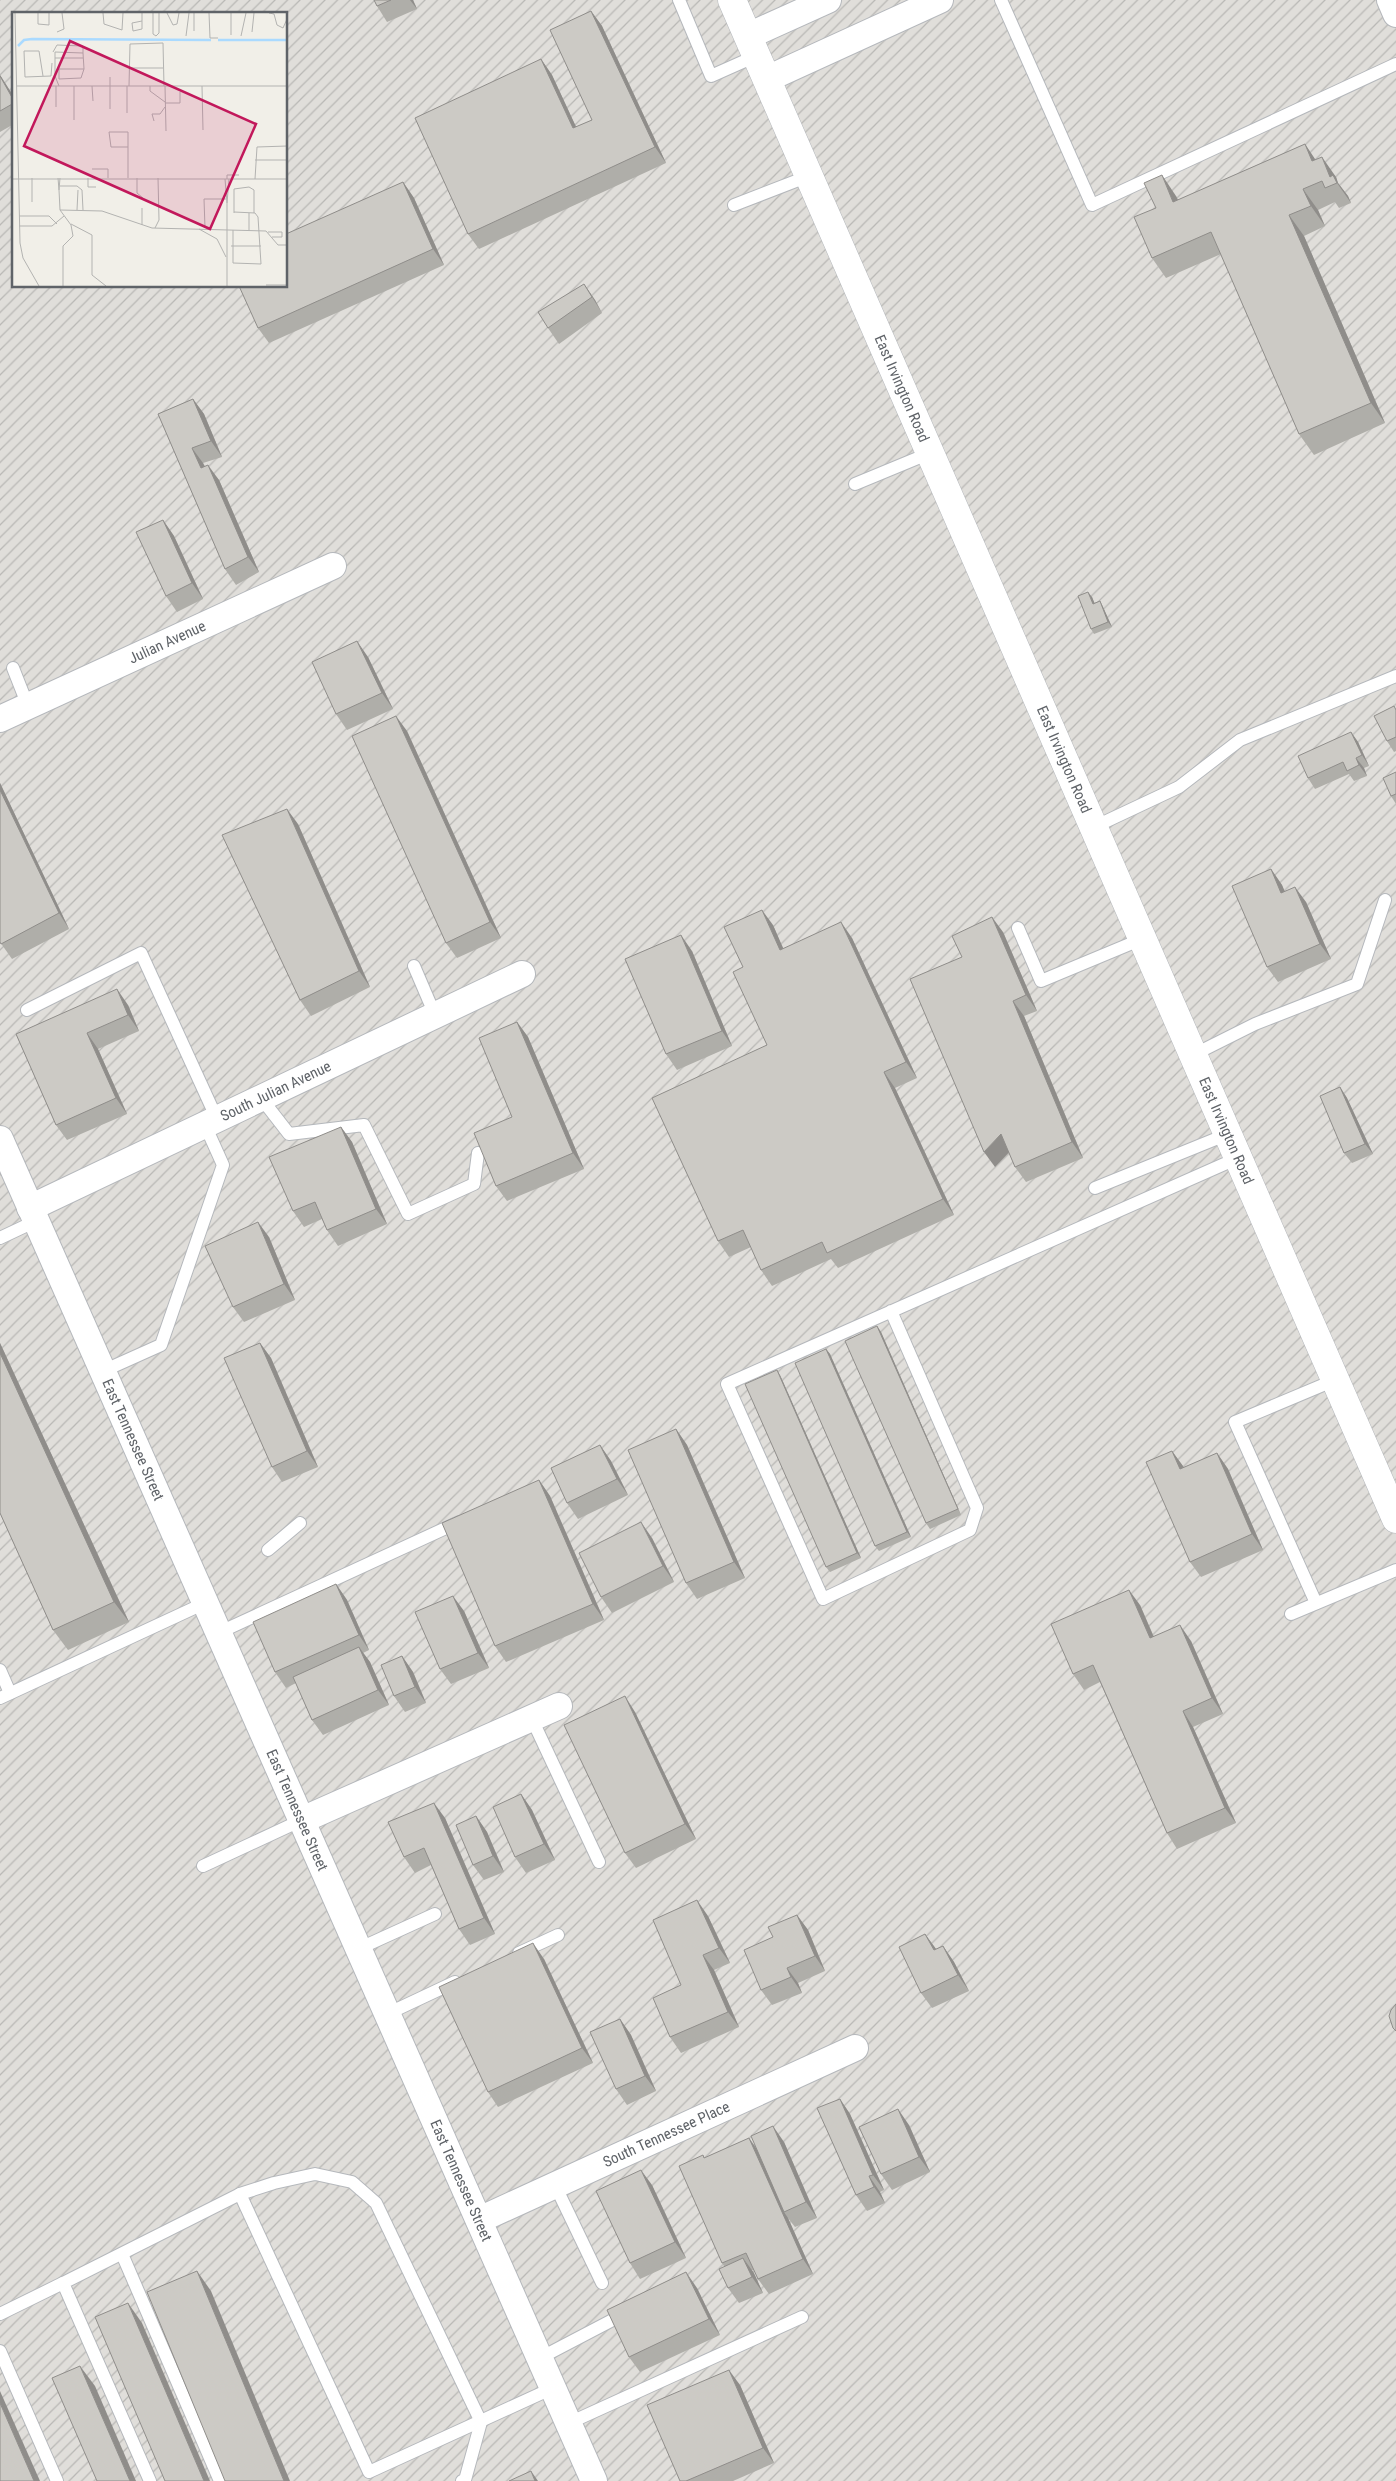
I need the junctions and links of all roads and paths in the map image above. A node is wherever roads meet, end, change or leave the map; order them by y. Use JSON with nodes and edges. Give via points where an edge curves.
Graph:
{"nodes":[{"id":1,"x":679,"y":0,"type":"edge"},
{"id":2,"x":732,"y":0,"type":"edge"},
{"id":3,"x":828,"y":0,"type":"edge"},
{"id":4,"x":940,"y":0,"type":"edge"},
{"id":5,"x":1001,"y":0,"type":"edge"},
{"id":6,"x":1390,"y":0,"type":"edge"},
{"id":7,"x":1396,"y":14,"type":"edge"},
{"id":8,"x":757,"y":57,"type":"junction"},
{"id":9,"x":1396,"y":64,"type":"edge"},
{"id":10,"x":809,"y":176,"type":"junction"},
{"id":11,"x":734,"y":205,"type":"dead end"},
{"id":12,"x":930,"y":453,"type":"junction"},
{"id":13,"x":855,"y":484,"type":"dead end"},
{"id":14,"x":333,"y":566,"type":"dead end"},
{"id":15,"x":13,"y":668,"type":"dead end"},
{"id":16,"x":1396,"y":676,"type":"edge"},
{"id":17,"x":28,"y":706,"type":"junction"},
{"id":18,"x":0,"y":719,"type":"edge"},
{"id":19,"x":1094,"y":827,"type":"junction"},
{"id":20,"x":1385,"y":900,"type":"dead end"},
{"id":21,"x":1018,"y":928,"type":"dead end"},
{"id":22,"x":1142,"y":939,"type":"junction"},
{"id":23,"x":414,"y":966,"type":"dead end"},
{"id":24,"x":522,"y":974,"type":"dead end"},
{"id":25,"x":27,"y":1010,"type":"dead end"},
{"id":26,"x":435,"y":1016,"type":"junction"},
{"id":27,"x":1193,"y":1055,"type":"junction"},
{"id":28,"x":261,"y":1098,"type":"junction"},
{"id":29,"x":211,"y":1122,"type":"junction"},
{"id":30,"x":0,"y":1139,"type":"edge"},
{"id":31,"x":1233,"y":1146,"type":"junction"},
{"id":32,"x":478,"y":1153,"type":"edge"},
{"id":33,"x":1095,"y":1188,"type":"dead end"},
{"id":34,"x":33,"y":1214,"type":"junction"},
{"id":35,"x":0,"y":1238,"type":"edge"},
{"id":36,"x":891,"y":1311,"type":"junction"},
{"id":37,"x":103,"y":1371,"type":"junction"},
{"id":38,"x":1335,"y":1380,"type":"junction"},
{"id":39,"x":472,"y":1516,"type":"edge"},
{"id":40,"x":1396,"y":1519,"type":"edge"},
{"id":41,"x":300,"y":1523,"type":"dead end"},
{"id":42,"x":268,"y":1550,"type":"dead end"},
{"id":43,"x":1396,"y":1570,"type":"edge"},
{"id":44,"x":205,"y":1603,"type":"junction"},
{"id":45,"x":1316,"y":1603,"type":"junction"},
{"id":46,"x":1291,"y":1614,"type":"dead end"},
{"id":47,"x":218,"y":1633,"type":"junction"},
{"id":48,"x":0,"y":1670,"type":"edge"},
{"id":49,"x":5,"y":1695,"type":"edge"},
{"id":50,"x":559,"y":1706,"type":"dead end"},
{"id":51,"x":532,"y":1717,"type":"junction"},
{"id":52,"x":302,"y":1820,"type":"junction"},
{"id":53,"x":598,"y":1862,"type":"dead end"},
{"id":54,"x":203,"y":1866,"type":"dead end"},
{"id":55,"x":435,"y":1914,"type":"dead end"},
{"id":56,"x":558,"y":1935,"type":"dead end"},
{"id":57,"x":358,"y":1949,"type":"junction"},
{"id":58,"x":504,"y":1960,"type":"edge"},
{"id":59,"x":468,"y":1976,"type":"edge"},
{"id":60,"x":387,"y":2014,"type":"junction"},
{"id":61,"x":855,"y":2048,"type":"dead end"},
{"id":62,"x":555,"y":2185,"type":"junction"},
{"id":63,"x":240,"y":2194,"type":"junction"},
{"id":64,"x":479,"y":2220,"type":"junction"},
{"id":65,"x":122,"y":2254,"type":"junction"},
{"id":66,"x":63,"y":2283,"type":"junction"},
{"id":67,"x":602,"y":2283,"type":"dead end"},
{"id":68,"x":634,"y":2309,"type":"edge"},
{"id":69,"x":0,"y":2314,"type":"edge"},
{"id":70,"x":802,"y":2317,"type":"dead end"},
{"id":71,"x":0,"y":2352,"type":"edge"},
{"id":72,"x":540,"y":2358,"type":"junction"},
{"id":73,"x":553,"y":2388,"type":"junction"},
{"id":74,"x":481,"y":2422,"type":"junction"},
{"id":75,"x":569,"y":2423,"type":"junction"},
{"id":76,"x":464,"y":2480,"type":"edge"},
{"id":77,"x":57,"y":2481,"type":"edge"},
{"id":78,"x":150,"y":2481,"type":"edge"},
{"id":79,"x":220,"y":2481,"type":"edge"},
{"id":80,"x":594,"y":2481,"type":"edge"}],
"edges":[{"from":1,"to":8,"type":"lane","via":[[712,76]]},
{"from":2,"to":8,"type":"street","name":"East Irvington Road"},
{"from":3,"to":8,"type":"street"},
{"from":4,"to":8,"type":"street"},
{"from":5,"to":9,"type":"lane","via":[[1092,206]]},
{"from":6,"to":7,"type":"street"},
{"from":8,"to":10,"type":"street","name":"East Irvington Road"},
{"from":10,"to":11,"type":"lane"},
{"from":10,"to":12,"type":"street","name":"East Irvington Road"},
{"from":12,"to":13,"type":"lane"},
{"from":12,"to":19,"type":"street","name":"East Irvington Road"},
{"from":14,"to":17,"type":"street","name":"Julian Avenue"},
{"from":15,"to":17,"type":"lane"},
{"from":16,"to":19,"type":"lane","via":[[1240,740],[1179,787]]},
{"from":17,"to":18,"type":"street","name":"Julian Avenue"},
{"from":19,"to":22,"type":"street","name":"East Irvington Road"},
{"from":20,"to":27,"type":"lane","via":[[1357,984],[1255,1024]]},
{"from":21,"to":22,"type":"lane","via":[[1041,981]]},
{"from":22,"to":27,"type":"street","name":"East Irvington Road"},
{"from":23,"to":26,"type":"lane"},
{"from":24,"to":26,"type":"street","name":"South Julian Avenue"},
{"from":25,"to":29,"type":"lane","via":[[141,953]]},
{"from":26,"to":28,"type":"street","name":"South Julian Avenue"},
{"from":27,"to":31,"type":"street","name":"East Irvington Road"},
{"from":28,"to":29,"type":"street","name":"South Julian Avenue"},
{"from":28,"to":32,"type":"lane","via":[[289,1134],[364,1125],[408,1214],[474,1184]]},
{"from":29,"to":34,"type":"street","name":"South Julian Avenue"},
{"from":29,"to":37,"type":"lane","via":[[222,1165],[161,1344]]},
{"from":30,"to":34,"type":"street","name":"East Tennessee Street"},
{"from":31,"to":33,"type":"lane"},
{"from":31,"to":36,"type":"lane"},
{"from":31,"to":38,"type":"street","name":"East Irvington Road"},
{"from":34,"to":35,"type":"lane"},
{"from":34,"to":37,"type":"street","name":"East Tennessee Street"},
{"from":36,"to":36,"type":"lane","via":[[727,1384],[823,1599],[970,1530],[977,1508]]},
{"from":37,"to":44,"type":"street","name":"East Tennessee Street"},
{"from":38,"to":40,"type":"street","name":"East Irvington Road"},
{"from":38,"to":45,"type":"lane","via":[[1235,1422]]},
{"from":39,"to":47,"type":"lane"},
{"from":41,"to":42,"type":"lane"},
{"from":43,"to":45,"type":"lane"},
{"from":44,"to":47,"type":"street","name":"East Tennessee Street"},
{"from":44,"to":49,"type":"lane"},
{"from":45,"to":46,"type":"lane"},
{"from":47,"to":52,"type":"street","name":"East Tennessee Street"},
{"from":48,"to":49,"type":"lane"},
{"from":50,"to":51,"type":"street"},
{"from":51,"to":52,"type":"street"},
{"from":51,"to":53,"type":"lane"},
{"from":52,"to":54,"type":"lane"},
{"from":52,"to":57,"type":"street","name":"East Tennessee Street"},
{"from":55,"to":57,"type":"lane"},
{"from":56,"to":58,"type":"lane"},
{"from":57,"to":60,"type":"street","name":"East Tennessee Street"},
{"from":59,"to":60,"type":"lane"},
{"from":60,"to":64,"type":"street","name":"East Tennessee Street"},
{"from":61,"to":62,"type":"street","name":"South Tennessee Place"},
{"from":62,"to":64,"type":"street","name":"South Tennessee Place"},
{"from":62,"to":67,"type":"lane"},
{"from":63,"to":65,"type":"lane"},
{"from":63,"to":74,"type":"lane","via":[[315,2174],[352,2182],[376,2202]]},
{"from":63,"to":74,"type":"lane","via":[[369,2472]]},
{"from":64,"to":72,"type":"street","name":"East Tennessee Street"},
{"from":65,"to":66,"type":"lane"},
{"from":65,"to":79,"type":"lane"},
{"from":66,"to":69,"type":"lane"},
{"from":66,"to":78,"type":"lane"},
{"from":68,"to":72,"type":"lane"},
{"from":70,"to":75,"type":"lane"},
{"from":71,"to":77,"type":"lane"},
{"from":72,"to":73,"type":"street","name":"East Tennessee Street"},
{"from":73,"to":74,"type":"lane"},
{"from":73,"to":75,"type":"street","name":"East Tennessee Street"},
{"from":74,"to":76,"type":"lane"},
{"from":75,"to":80,"type":"street","name":"East Tennessee Street"}]}
